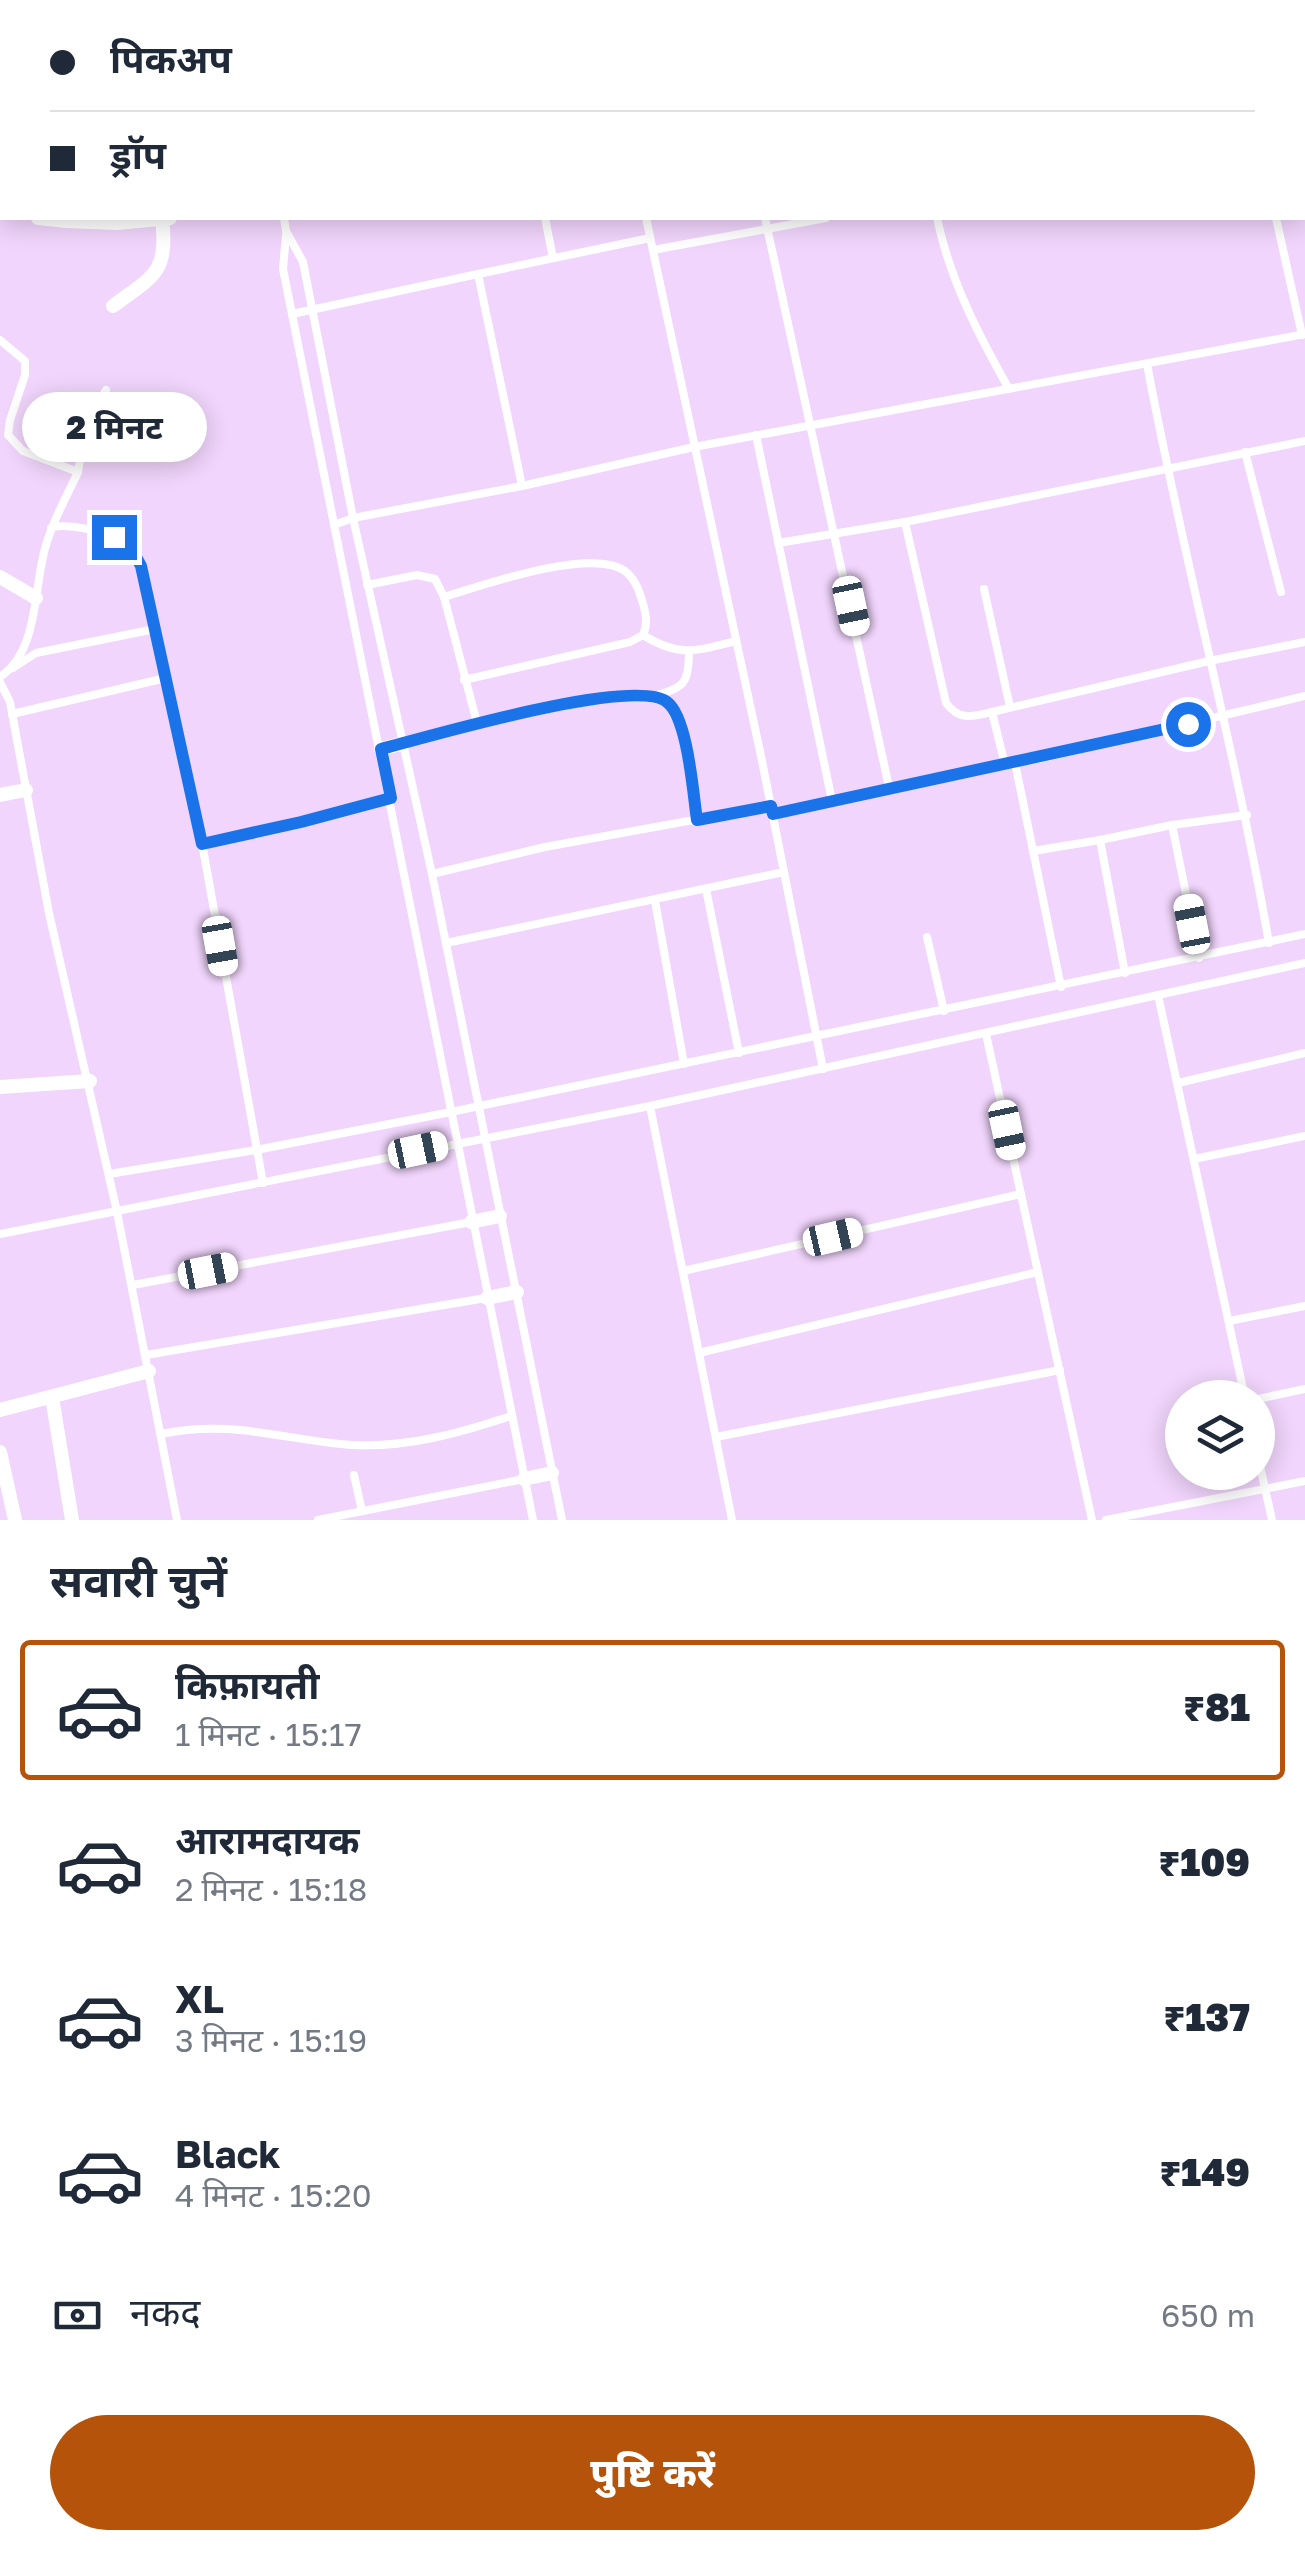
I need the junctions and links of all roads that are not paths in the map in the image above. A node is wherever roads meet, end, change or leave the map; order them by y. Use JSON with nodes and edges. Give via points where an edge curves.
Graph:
{"nodes":[{"id":1,"x":1009,"y":0,"type":"edge"},
{"id":2,"x":1042,"y":0,"type":"edge"},
{"id":3,"x":74,"y":220,"type":"edge"},
{"id":4,"x":141,"y":220,"type":"edge"},
{"id":5,"x":161,"y":220,"type":"edge"},
{"id":6,"x":284,"y":220,"type":"edge"},
{"id":7,"x":545,"y":220,"type":"edge"},
{"id":8,"x":646,"y":220,"type":"edge"},
{"id":9,"x":766,"y":220,"type":"edge"},
{"id":10,"x":814,"y":220,"type":"edge"},
{"id":11,"x":937,"y":220,"type":"edge"},
{"id":12,"x":1276,"y":220,"type":"edge"},
{"id":13,"x":768,"y":228,"type":"junction"},
{"id":14,"x":286,"y":230,"type":"junction"},
{"id":15,"x":650,"y":238,"type":"junction"},
{"id":16,"x":653,"y":250,"type":"junction"},
{"id":17,"x":553,"y":258,"type":"junction"},
{"id":18,"x":478,"y":274,"type":"junction"},
{"id":19,"x":113,"y":306,"type":"dead end"},
{"id":20,"x":312,"y":309,"type":"junction"},
{"id":21,"x":292,"y":314,"type":"junction"},
{"id":22,"x":1303,"y":335,"type":"edge"},
{"id":23,"x":0,"y":340,"type":"edge"},
{"id":24,"x":1147,"y":364,"type":"junction"},
{"id":25,"x":1009,"y":389,"type":"junction"},
{"id":26,"x":106,"y":390,"type":"dead end"},
{"id":27,"x":811,"y":426,"type":"junction"},
{"id":28,"x":756,"y":435,"type":"junction"},
{"id":29,"x":1305,"y":441,"type":"edge"},
{"id":30,"x":694,"y":446,"type":"junction"},
{"id":31,"x":1245,"y":452,"type":"junction"},
{"id":32,"x":1166,"y":467,"type":"junction"},
{"id":33,"x":78,"y":472,"type":"junction"},
{"id":34,"x":522,"y":486,"type":"junction"},
{"id":35,"x":353,"y":518,"type":"junction"},
{"id":36,"x":905,"y":522,"type":"junction"},
{"id":37,"x":334,"y":524,"type":"junction"},
{"id":38,"x":51,"y":528,"type":"junction"},
{"id":39,"x":835,"y":533,"type":"junction"},
{"id":40,"x":778,"y":543,"type":"junction"},
{"id":41,"x":0,"y":577,"type":"edge"},
{"id":42,"x":367,"y":585,"type":"junction"},
{"id":43,"x":984,"y":588,"type":"dead end"},
{"id":44,"x":1281,"y":592,"type":"dead end"},
{"id":45,"x":444,"y":596,"type":"junction"},
{"id":46,"x":36,"y":598,"type":"junction"},
{"id":47,"x":155,"y":629,"type":"junction"},
{"id":48,"x":643,"y":635,"type":"junction"},
{"id":49,"x":736,"y":642,"type":"junction"},
{"id":50,"x":1305,"y":642,"type":"edge"},
{"id":51,"x":689,"y":653,"type":"junction"},
{"id":52,"x":1209,"y":661,"type":"junction"},
{"id":53,"x":13,"y":668,"type":"junction"},
{"id":54,"x":166,"y":678,"type":"junction"},
{"id":55,"x":0,"y":679,"type":"edge"},
{"id":56,"x":464,"y":680,"type":"junction"},
{"id":57,"x":654,"y":696,"type":"junction"},
{"id":58,"x":1305,"y":696,"type":"edge"},
{"id":59,"x":1010,"y":707,"type":"junction"},
{"id":60,"x":992,"y":712,"type":"junction"},
{"id":61,"x":12,"y":714,"type":"junction"},
{"id":62,"x":1224,"y":715,"type":"junction"},
{"id":63,"x":476,"y":723,"type":"junction"},
{"id":64,"x":401,"y":744,"type":"junction"},
{"id":65,"x":381,"y":749,"type":"junction"},
{"id":66,"x":1010,"y":764,"type":"junction"},
{"id":67,"x":889,"y":788,"type":"junction"},
{"id":68,"x":26,"y":790,"type":"junction"},
{"id":69,"x":0,"y":795,"type":"edge"},
{"id":70,"x":391,"y":798,"type":"junction"},
{"id":71,"x":832,"y":801,"type":"junction"},
{"id":72,"x":772,"y":810,"type":"junction"},
{"id":73,"x":1247,"y":815,"type":"junction"},
{"id":74,"x":697,"y":820,"type":"junction"},
{"id":75,"x":1172,"y":825,"type":"junction"},
{"id":76,"x":1100,"y":840,"type":"junction"},
{"id":77,"x":202,"y":844,"type":"junction"},
{"id":78,"x":1033,"y":852,"type":"junction"},
{"id":79,"x":784,"y":872,"type":"junction"},
{"id":80,"x":432,"y":874,"type":"junction"},
{"id":81,"x":706,"y":889,"type":"junction"},
{"id":82,"x":655,"y":900,"type":"junction"},
{"id":83,"x":1305,"y":934,"type":"edge"},
{"id":84,"x":928,"y":937,"type":"dead end"},
{"id":85,"x":446,"y":943,"type":"junction"},
{"id":86,"x":1269,"y":943,"type":"junction"},
{"id":87,"x":1198,"y":958,"type":"junction"},
{"id":88,"x":1305,"y":963,"type":"edge"},
{"id":89,"x":1125,"y":973,"type":"junction"},
{"id":90,"x":1062,"y":986,"type":"junction"},
{"id":91,"x":1158,"y":996,"type":"junction"},
{"id":92,"x":944,"y":1011,"type":"junction"},
{"id":93,"x":986,"y":1034,"type":"junction"},
{"id":94,"x":817,"y":1038,"type":"junction"},
{"id":95,"x":739,"y":1053,"type":"junction"},
{"id":96,"x":1305,"y":1053,"type":"edge"},
{"id":97,"x":684,"y":1064,"type":"junction"},
{"id":98,"x":823,"y":1069,"type":"junction"},
{"id":99,"x":90,"y":1082,"type":"junction"},
{"id":100,"x":1178,"y":1084,"type":"junction"},
{"id":101,"x":0,"y":1088,"type":"edge"},
{"id":102,"x":477,"y":1106,"type":"junction"},
{"id":103,"x":650,"y":1106,"type":"junction"},
{"id":104,"x":452,"y":1112,"type":"junction"},
{"id":105,"x":1305,"y":1136,"type":"edge"},
{"id":106,"x":484,"y":1137,"type":"junction"},
{"id":107,"x":457,"y":1142,"type":"junction"},
{"id":108,"x":256,"y":1150,"type":"junction"},
{"id":109,"x":1194,"y":1159,"type":"junction"},
{"id":110,"x":109,"y":1174,"type":"junction"},
{"id":111,"x":262,"y":1183,"type":"junction"},
{"id":112,"x":1021,"y":1194,"type":"junction"},
{"id":113,"x":117,"y":1212,"type":"junction"},
{"id":114,"x":500,"y":1216,"type":"junction"},
{"id":115,"x":472,"y":1222,"type":"junction"},
{"id":116,"x":0,"y":1234,"type":"edge"},
{"id":117,"x":683,"y":1271,"type":"junction"},
{"id":118,"x":1038,"y":1272,"type":"junction"},
{"id":119,"x":132,"y":1286,"type":"junction"},
{"id":120,"x":517,"y":1292,"type":"junction"},
{"id":121,"x":487,"y":1298,"type":"junction"},
{"id":122,"x":1305,"y":1306,"type":"edge"},
{"id":123,"x":1228,"y":1321,"type":"junction"},
{"id":124,"x":699,"y":1352,"type":"junction"},
{"id":125,"x":147,"y":1363,"type":"junction"},
{"id":126,"x":1060,"y":1370,"type":"junction"},
{"id":127,"x":1241,"y":1380,"type":"edge"},
{"id":128,"x":1305,"y":1389,"type":"edge"},
{"id":129,"x":1275,"y":1395,"type":"edge"},
{"id":130,"x":52,"y":1397,"type":"junction"},
{"id":131,"x":0,"y":1410,"type":"edge"},
{"id":132,"x":511,"y":1416,"type":"junction"},
{"id":133,"x":161,"y":1434,"type":"junction"},
{"id":134,"x":716,"y":1437,"type":"junction"},
{"id":135,"x":0,"y":1452,"type":"edge"},
{"id":136,"x":552,"y":1473,"type":"junction"},
{"id":137,"x":354,"y":1474,"type":"dead end"},
{"id":138,"x":524,"y":1479,"type":"junction"},
{"id":139,"x":1305,"y":1481,"type":"edge"},
{"id":140,"x":1275,"y":1487,"type":"edge"},
{"id":141,"x":1259,"y":1490,"type":"edge"},
{"id":142,"x":1264,"y":1490,"type":"edge"},
{"id":143,"x":362,"y":1512,"type":"junction"},
{"id":144,"x":9,"y":1514,"type":"edge"},
{"id":145,"x":72,"y":1520,"type":"edge"},
{"id":146,"x":177,"y":1520,"type":"edge"},
{"id":147,"x":318,"y":1520,"type":"edge"},
{"id":148,"x":533,"y":1520,"type":"edge"},
{"id":149,"x":562,"y":1520,"type":"edge"},
{"id":150,"x":732,"y":1520,"type":"edge"},
{"id":151,"x":1092,"y":1520,"type":"edge"},
{"id":152,"x":1106,"y":1520,"type":"edge"},
{"id":153,"x":1272,"y":1520,"type":"edge"}],
"edges":[{"from":1,"to":2,"type":"lane"},
{"from":3,"to":4,"type":"street"},
{"from":5,"to":19,"type":"street","via":[[160,266]]},
{"from":6,"to":14,"type":"lane"},
{"from":7,"to":17,"type":"lane"},
{"from":8,"to":15,"type":"lane"},
{"from":9,"to":13,"type":"lane"},
{"from":10,"to":13,"type":"lane"},
{"from":11,"to":25,"type":"lane","via":[[957,286]]},
{"from":12,"to":22,"type":"lane"},
{"from":13,"to":16,"type":"lane"},
{"from":13,"to":27,"type":"lane"},
{"from":14,"to":20,"type":"lane","via":[[303,262]]},
{"from":14,"to":21,"type":"lane"},
{"from":15,"to":16,"type":"lane"},
{"from":15,"to":17,"type":"lane"},
{"from":16,"to":30,"type":"lane"},
{"from":17,"to":18,"type":"lane"},
{"from":18,"to":20,"type":"lane"},
{"from":18,"to":34,"type":"lane"},
{"from":20,"to":21,"type":"lane"},
{"from":20,"to":35,"type":"lane"},
{"from":21,"to":37,"type":"lane"},
{"from":22,"to":24,"type":"lane"},
{"from":23,"to":33,"type":"lane","via":[[26,362],[8,428],[12,442]]},
{"from":24,"to":25,"type":"lane"},
{"from":24,"to":32,"type":"lane"},
{"from":25,"to":27,"type":"lane"},
{"from":26,"to":33,"type":"lane","via":[[86,424]]},
{"from":27,"to":28,"type":"lane"},
{"from":27,"to":39,"type":"lane"},
{"from":28,"to":30,"type":"lane"},
{"from":28,"to":40,"type":"lane"},
{"from":29,"to":31,"type":"lane"},
{"from":30,"to":34,"type":"lane"},
{"from":30,"to":49,"type":"lane"},
{"from":31,"to":32,"type":"lane"},
{"from":31,"to":44,"type":"lane"},
{"from":32,"to":36,"type":"lane"},
{"from":32,"to":52,"type":"lane"},
{"from":33,"to":38,"type":"lane"},
{"from":34,"to":35,"type":"lane"},
{"from":35,"to":37,"type":"lane"},
{"from":35,"to":42,"type":"lane"},
{"from":36,"to":39,"type":"lane"},
{"from":36,"to":60,"type":"lane","via":[[946,703],[965,717]]},
{"from":37,"to":65,"type":"lane"},
{"from":38,"to":46,"type":"lane"},
{"from":38,"to":47,"type":"lane","via":[[60,524],[128,542],[141,566]]},
{"from":39,"to":40,"type":"lane"},
{"from":39,"to":67,"type":"lane"},
{"from":40,"to":71,"type":"lane"},
{"from":41,"to":46,"type":"street"},
{"from":42,"to":45,"type":"lane","via":[[427,576]]},
{"from":42,"to":64,"type":"lane"},
{"from":43,"to":59,"type":"lane"},
{"from":45,"to":48,"type":"lane","via":[[556,567],[611,566],[636,584],[646,618]]},
{"from":45,"to":56,"type":"lane"},
{"from":46,"to":53,"type":"lane"},
{"from":47,"to":53,"type":"lane","via":[[36,653]]},
{"from":47,"to":54,"type":"lane"},
{"from":48,"to":51,"type":"lane"},
{"from":48,"to":56,"type":"lane"},
{"from":49,"to":51,"type":"lane"},
{"from":49,"to":72,"type":"lane"},
{"from":50,"to":52,"type":"lane"},
{"from":51,"to":57,"type":"lane","via":[[688,677],[679,689]]},
{"from":52,"to":59,"type":"lane"},
{"from":52,"to":62,"type":"lane"},
{"from":53,"to":55,"type":"lane"},
{"from":54,"to":61,"type":"lane"},
{"from":54,"to":77,"type":"lane"},
{"from":55,"to":61,"type":"lane"},
{"from":56,"to":63,"type":"lane"},
{"from":57,"to":63,"type":"lane","via":[[574,702]]},
{"from":57,"to":74,"type":"lane","via":[[678,719]]},
{"from":58,"to":62,"type":"lane"},
{"from":59,"to":60,"type":"lane"},
{"from":60,"to":66,"type":"lane"},
{"from":61,"to":68,"type":"lane"},
{"from":62,"to":66,"type":"lane"},
{"from":62,"to":73,"type":"lane"},
{"from":63,"to":64,"type":"lane"},
{"from":64,"to":65,"type":"street"},
{"from":64,"to":80,"type":"lane"},
{"from":65,"to":70,"type":"lane"},
{"from":66,"to":67,"type":"lane"},
{"from":66,"to":78,"type":"lane"},
{"from":67,"to":71,"type":"lane"},
{"from":68,"to":69,"type":"street"},
{"from":68,"to":99,"type":"lane"},
{"from":70,"to":77,"type":"lane"},
{"from":70,"to":104,"type":"lane"},
{"from":71,"to":72,"type":"lane"},
{"from":72,"to":74,"type":"lane"},
{"from":72,"to":79,"type":"lane"},
{"from":73,"to":75,"type":"lane"},
{"from":73,"to":86,"type":"lane"},
{"from":74,"to":80,"type":"lane"},
{"from":75,"to":76,"type":"lane"},
{"from":75,"to":87,"type":"lane"},
{"from":76,"to":78,"type":"lane"},
{"from":76,"to":89,"type":"lane"},
{"from":77,"to":108,"type":"lane"},
{"from":78,"to":90,"type":"lane"},
{"from":79,"to":81,"type":"lane"},
{"from":79,"to":94,"type":"lane"},
{"from":80,"to":85,"type":"lane"},
{"from":81,"to":82,"type":"lane"},
{"from":81,"to":95,"type":"lane"},
{"from":82,"to":85,"type":"lane"},
{"from":82,"to":97,"type":"lane"},
{"from":83,"to":86,"type":"lane"},
{"from":84,"to":92,"type":"lane"},
{"from":85,"to":102,"type":"lane"},
{"from":86,"to":87,"type":"lane"},
{"from":87,"to":89,"type":"lane"},
{"from":88,"to":91,"type":"lane"},
{"from":89,"to":90,"type":"lane"},
{"from":90,"to":92,"type":"lane"},
{"from":91,"to":93,"type":"lane"},
{"from":91,"to":100,"type":"lane"},
{"from":92,"to":94,"type":"lane"},
{"from":93,"to":98,"type":"lane"},
{"from":93,"to":112,"type":"lane"},
{"from":94,"to":95,"type":"lane"},
{"from":94,"to":98,"type":"lane"},
{"from":95,"to":97,"type":"lane"},
{"from":96,"to":100,"type":"lane"},
{"from":97,"to":102,"type":"lane"},
{"from":98,"to":103,"type":"lane"},
{"from":99,"to":101,"type":"street"},
{"from":99,"to":110,"type":"lane"},
{"from":100,"to":109,"type":"lane"},
{"from":102,"to":104,"type":"lane"},
{"from":102,"to":106,"type":"lane"},
{"from":103,"to":106,"type":"lane"},
{"from":103,"to":117,"type":"lane"},
{"from":104,"to":107,"type":"lane"},
{"from":104,"to":108,"type":"lane"},
{"from":105,"to":109,"type":"lane"},
{"from":106,"to":107,"type":"lane"},
{"from":106,"to":114,"type":"lane"},
{"from":107,"to":111,"type":"lane"},
{"from":107,"to":115,"type":"lane"},
{"from":108,"to":110,"type":"lane"},
{"from":108,"to":111,"type":"lane"},
{"from":109,"to":123,"type":"lane"},
{"from":110,"to":113,"type":"lane"},
{"from":111,"to":113,"type":"lane"},
{"from":112,"to":117,"type":"lane"},
{"from":112,"to":118,"type":"lane"},
{"from":113,"to":116,"type":"lane"},
{"from":113,"to":119,"type":"lane"},
{"from":114,"to":115,"type":"street"},
{"from":114,"to":120,"type":"lane"},
{"from":115,"to":119,"type":"lane"},
{"from":115,"to":121,"type":"lane"},
{"from":117,"to":124,"type":"lane"},
{"from":118,"to":124,"type":"lane"},
{"from":118,"to":126,"type":"lane"},
{"from":119,"to":125,"type":"lane"},
{"from":120,"to":121,"type":"street"},
{"from":120,"to":136,"type":"lane"},
{"from":121,"to":125,"type":"lane"},
{"from":121,"to":132,"type":"lane"},
{"from":122,"to":123,"type":"lane"},
{"from":123,"to":127,"type":"lane"},
{"from":124,"to":134,"type":"lane"},
{"from":125,"to":130,"type":"street"},
{"from":125,"to":133,"type":"lane"},
{"from":126,"to":134,"type":"lane"},
{"from":126,"to":151,"type":"lane"},
{"from":128,"to":129,"type":"lane"},
{"from":130,"to":131,"type":"street"},
{"from":130,"to":145,"type":"street"},
{"from":132,"to":133,"type":"lane","via":[[372,1446],[216,1426]]},
{"from":132,"to":138,"type":"lane"},
{"from":133,"to":146,"type":"lane"},
{"from":134,"to":150,"type":"lane"},
{"from":135,"to":144,"type":"street"},
{"from":136,"to":138,"type":"street"},
{"from":136,"to":149,"type":"lane"},
{"from":137,"to":143,"type":"lane"},
{"from":138,"to":143,"type":"lane"},
{"from":138,"to":148,"type":"lane"},
{"from":139,"to":140,"type":"lane"},
{"from":141,"to":152,"type":"lane"},
{"from":142,"to":153,"type":"lane"},
{"from":143,"to":147,"type":"lane"}]}
